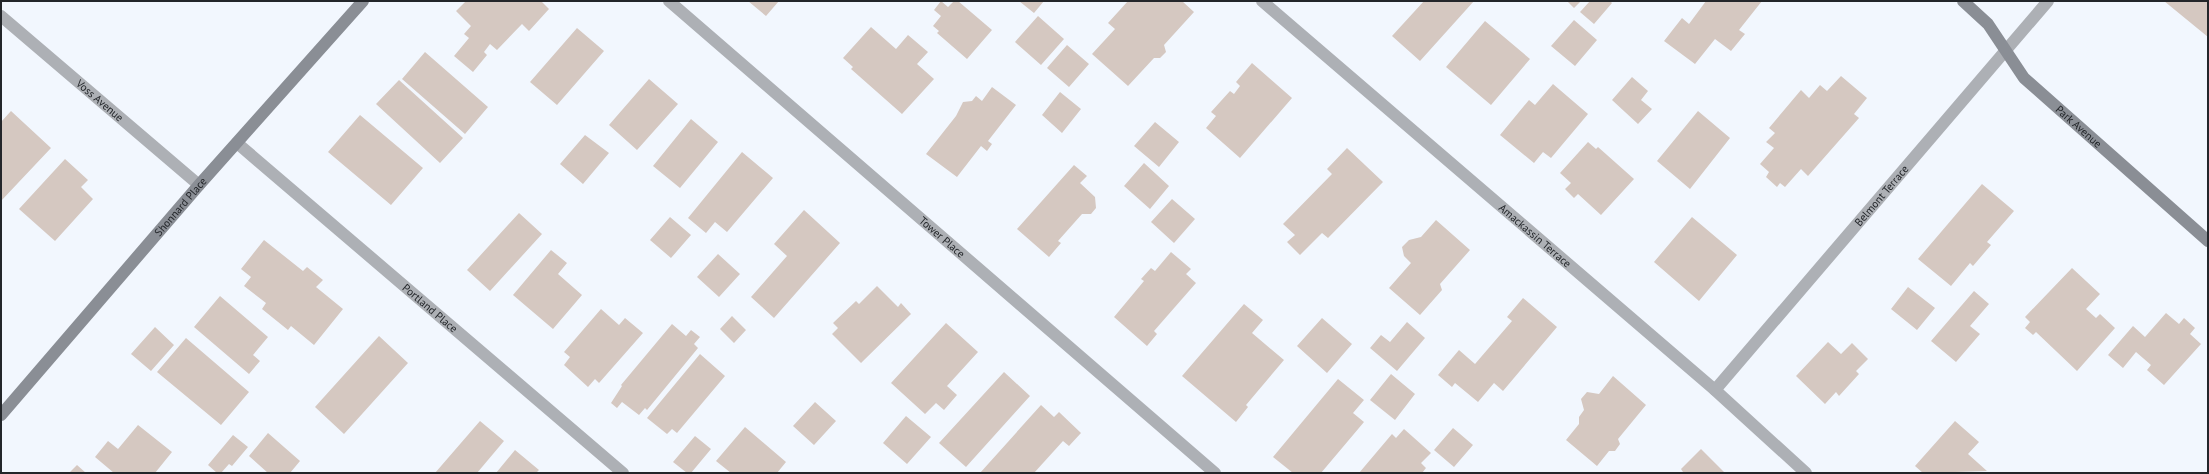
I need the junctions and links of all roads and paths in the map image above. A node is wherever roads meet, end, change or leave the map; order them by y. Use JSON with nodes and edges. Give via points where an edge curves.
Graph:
{"nodes":[{"id":1,"x":363,"y":1,"type":"edge"},
{"id":2,"x":669,"y":1,"type":"edge"},
{"id":3,"x":1262,"y":1,"type":"edge"},
{"id":4,"x":1963,"y":1,"type":"edge"},
{"id":5,"x":2048,"y":1,"type":"edge"},
{"id":6,"x":1,"y":16,"type":"edge"},
{"id":7,"x":2005,"y":50,"type":"junction"},
{"id":8,"x":237,"y":143,"type":"junction"},
{"id":9,"x":199,"y":185,"type":"junction"},
{"id":10,"x":2208,"y":241,"type":"edge"},
{"id":11,"x":1715,"y":390,"type":"junction"},
{"id":12,"x":1,"y":415,"type":"edge"},
{"id":13,"x":623,"y":473,"type":"edge"},
{"id":14,"x":1215,"y":473,"type":"edge"},
{"id":15,"x":1806,"y":473,"type":"edge"}],
"edges":[{"from":1,"to":8,"type":"street","name":"Shonnard Place"},
{"from":2,"to":14,"type":"street","name":"Tower Place"},
{"from":3,"to":11,"type":"street","name":"Amackassin Terrace"},
{"from":4,"to":7,"type":"street","name":"Park Avenue","via":[[1988,24]]},
{"from":5,"to":7,"type":"street","name":"Belmont Terrace"},
{"from":6,"to":9,"type":"street","name":"Voss Avenue"},
{"from":7,"to":10,"type":"street","name":"Park Avenue","via":[[2024,78]]},
{"from":7,"to":11,"type":"street","name":"Belmont Terrace"},
{"from":8,"to":9,"type":"street","name":"Shonnard Place"},
{"from":8,"to":13,"type":"street","name":"Portland Place"},
{"from":9,"to":12,"type":"street","name":"Shonnard Place"},
{"from":11,"to":15,"type":"street","name":"Amackassin Terrace"}]}
